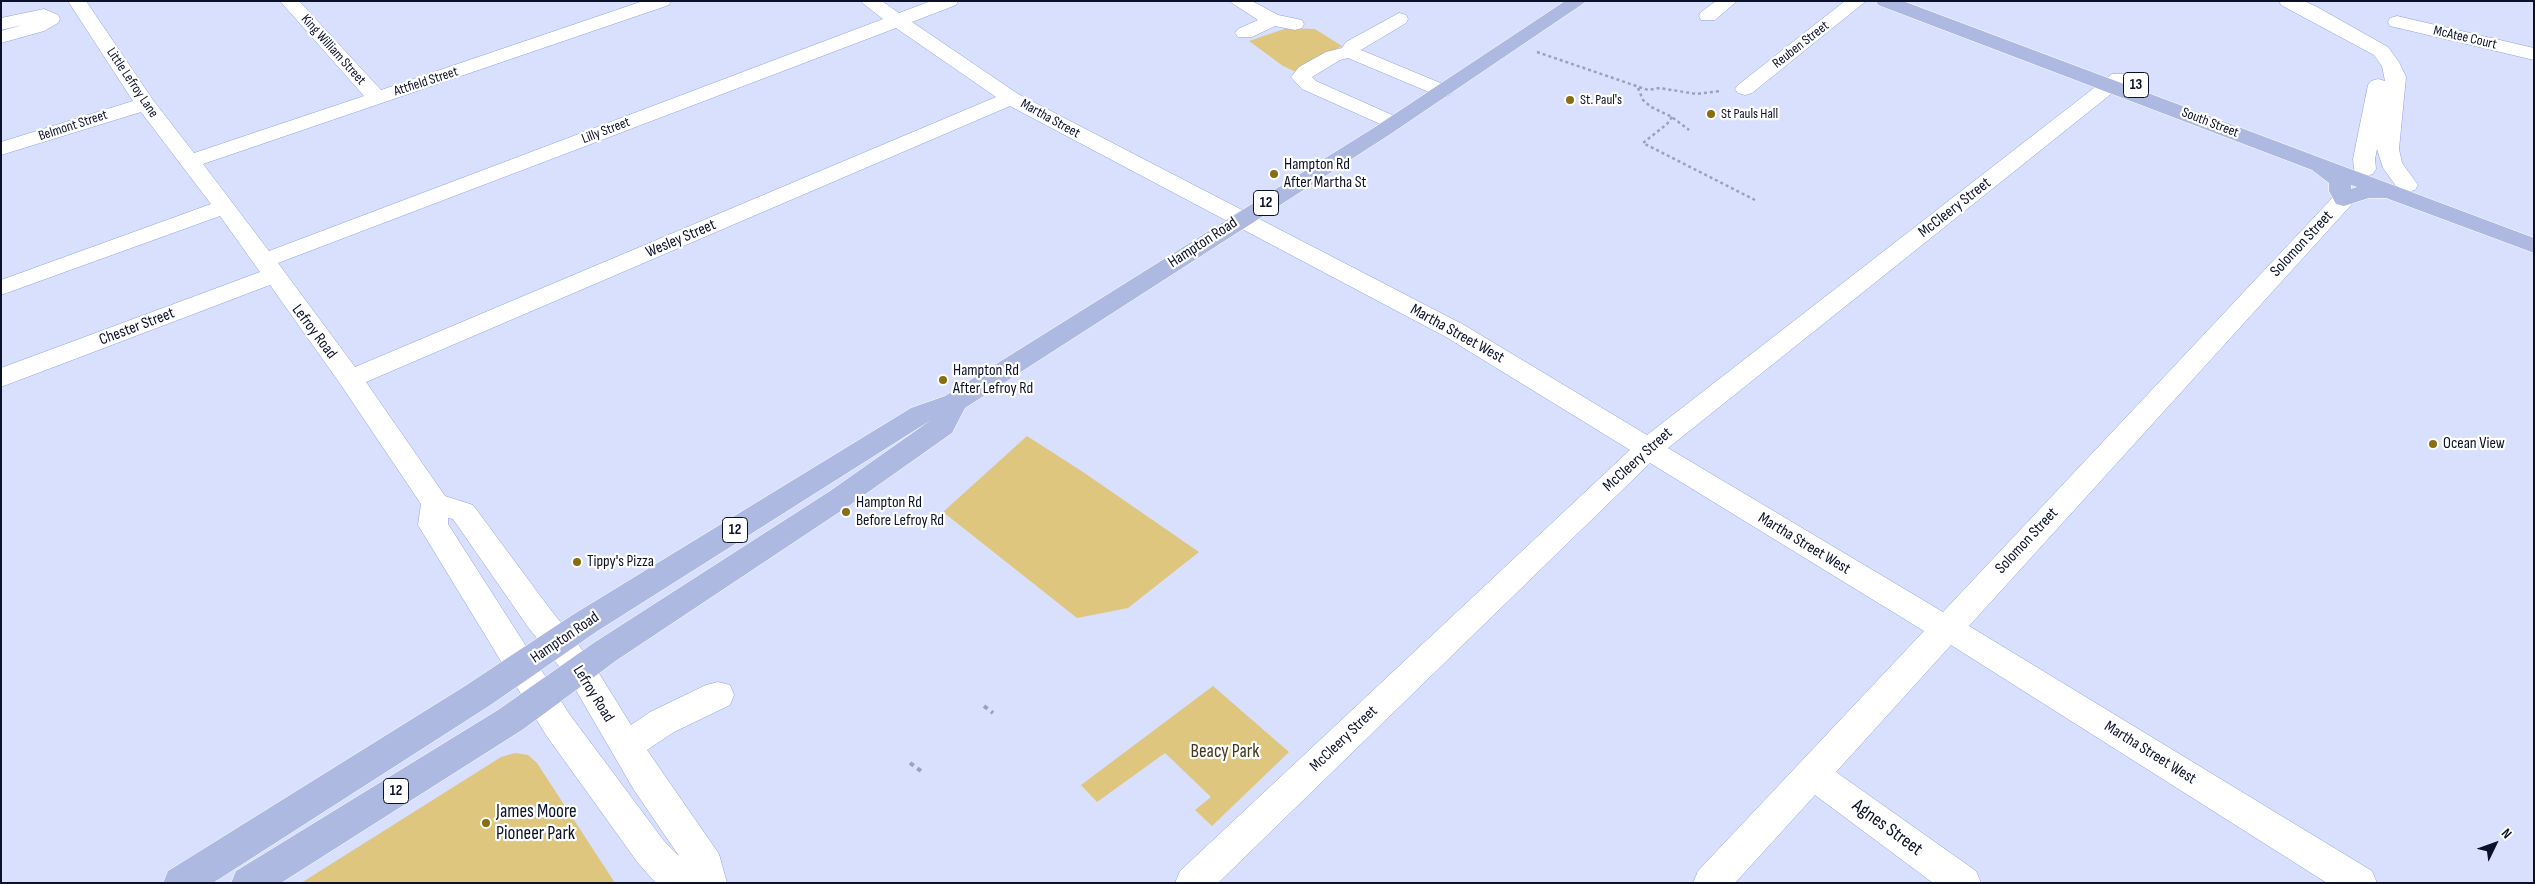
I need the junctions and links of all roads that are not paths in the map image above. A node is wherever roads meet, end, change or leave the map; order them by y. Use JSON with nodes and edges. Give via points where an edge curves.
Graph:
{"nodes":[{"id":1,"x":77,"y":1,"type":"edge"},
{"id":2,"x":289,"y":1,"type":"edge"},
{"id":3,"x":662,"y":1,"type":"edge"},
{"id":4,"x":868,"y":1,"type":"edge"},
{"id":5,"x":949,"y":1,"type":"edge"},
{"id":6,"x":1238,"y":1,"type":"edge"},
{"id":7,"x":1578,"y":1,"type":"edge"},
{"id":8,"x":1728,"y":1,"type":"edge"},
{"id":9,"x":1857,"y":1,"type":"edge"},
{"id":10,"x":1885,"y":1,"type":"edge"},
{"id":11,"x":1907,"y":1,"type":"edge"},
{"id":12,"x":2282,"y":1,"type":"edge"},
{"id":13,"x":2288,"y":1,"type":"edge"},
{"id":14,"x":2400,"y":1,"type":"edge"},
{"id":15,"x":1708,"y":16,"type":"dead end"},
{"id":16,"x":1399,"y":19,"type":"dead end"},
{"id":17,"x":1273,"y":20,"type":"junction"},
{"id":18,"x":898,"y":21,"type":"junction"},
{"id":19,"x":2397,"y":22,"type":"junction"},
{"id":20,"x":1,"y":24,"type":"edge"},
{"id":21,"x":1295,"y":24,"type":"dead end"},
{"id":22,"x":1245,"y":32,"type":"dead end"},
{"id":23,"x":1,"y":37,"type":"edge"},
{"id":24,"x":2350,"y":39,"type":"junction"},
{"id":25,"x":1350,"y":52,"type":"junction"},
{"id":26,"x":2534,"y":54,"type":"edge"},
{"id":27,"x":2115,"y":82,"type":"junction"},
{"id":28,"x":1745,"y":89,"type":"road end"},
{"id":29,"x":1443,"y":91,"type":"junction"},
{"id":30,"x":377,"y":98,"type":"junction"},
{"id":31,"x":1011,"y":98,"type":"junction"},
{"id":32,"x":145,"y":104,"type":"junction"},
{"id":33,"x":1394,"y":123,"type":"junction"},
{"id":34,"x":1,"y":149,"type":"edge"},
{"id":35,"x":189,"y":162,"type":"junction"},
{"id":36,"x":2354,"y":183,"type":"junction"},
{"id":37,"x":2397,"y":188,"type":"junction"},
{"id":38,"x":225,"y":207,"type":"junction"},
{"id":39,"x":1241,"y":218,"type":"junction"},
{"id":40,"x":2534,"y":232,"type":"edge"},
{"id":41,"x":2534,"y":239,"type":"edge"},
{"id":42,"x":2534,"y":246,"type":"edge"},
{"id":43,"x":268,"y":268,"type":"junction"},
{"id":44,"x":2,"y":284,"type":"edge"},
{"id":45,"x":1,"y":378,"type":"edge"},
{"id":46,"x":350,"y":379,"type":"junction"},
{"id":47,"x":954,"y":402,"type":"junction"},
{"id":48,"x":1648,"y":449,"type":"junction"},
{"id":49,"x":435,"y":504,"type":"junction"},
{"id":50,"x":1946,"y":629,"type":"junction"},
{"id":51,"x":558,"y":641,"type":"junction"},
{"id":52,"x":521,"y":666,"type":"junction"},
{"id":53,"x":581,"y":671,"type":"junction"},
{"id":54,"x":718,"y":695,"type":"dead end"},
{"id":55,"x":542,"y":699,"type":"junction"},
{"id":56,"x":627,"y":746,"type":"junction"},
{"id":57,"x":1812,"y":772,"type":"junction"},
{"id":58,"x":181,"y":883,"type":"edge"},
{"id":59,"x":249,"y":883,"type":"edge"},
{"id":60,"x":680,"y":883,"type":"edge"},
{"id":61,"x":709,"y":883,"type":"edge"},
{"id":62,"x":1193,"y":883,"type":"edge"},
{"id":63,"x":1711,"y":883,"type":"edge"},
{"id":64,"x":1963,"y":883,"type":"edge"},
{"id":65,"x":2359,"y":883,"type":"edge"}],
"edges":[{"from":1,"to":32,"type":"street","name":"Little Lefroy Lane"},
{"from":2,"to":30,"type":"street","name":"King William Street"},
{"from":3,"to":30,"type":"street","name":"Attfield Street"},
{"from":4,"to":18,"type":"street","name":"Martha Street"},
{"from":5,"to":18,"type":"street","name":"Lilly Street"},
{"from":6,"to":17,"type":"street"},
{"from":7,"to":29,"type":"main road","name":"Hampton Road","number":"12"},
{"from":8,"to":15,"type":"street"},
{"from":9,"to":28,"type":"street","name":"Reuben Street"},
{"from":10,"to":27,"type":"main road","name":"South Street","number":"13"},
{"from":11,"to":27,"type":"main road","name":"South Street","number":"13"},
{"from":12,"to":24,"type":"street","via":[[2296,13]]},
{"from":13,"to":24,"type":"street","via":[[2310,11]]},
{"from":14,"to":19,"type":"street"},
{"from":16,"to":25,"type":"street","via":[[1353,46]]},
{"from":17,"to":21,"type":"street"},
{"from":17,"to":22,"type":"street"},
{"from":18,"to":31,"type":"street","name":"Martha Street"},
{"from":18,"to":43,"type":"street","name":"Lilly Street"},
{"from":19,"to":24,"type":"street","via":[[2392,33]]},
{"from":19,"to":26,"type":"street","name":"McAtee Court"},
{"from":20,"to":23,"type":"street","via":[[44,15],[51,19],[37,27]]},
{"from":24,"to":36,"type":"street","via":[[2378,72],[2379,82],[2364,159]]},
{"from":24,"to":37,"type":"street","via":[[2381,51],[2395,71],[2388,149]]},
{"from":25,"to":29,"type":"street"},
{"from":25,"to":33,"type":"street","via":[[1333,56],[1306,71],[1302,78],[1309,85]]},
{"from":27,"to":36,"type":"main road","name":"South Street","number":"13","via":[[2215,115]]},
{"from":27,"to":36,"type":"main road","name":"South Street","number":"13","via":[[2309,161],[2340,181]]},
{"from":27,"to":48,"type":"street","name":"McCleery Street"},
{"from":29,"to":33,"type":"main road","name":"Hampton Road","number":"12"},
{"from":30,"to":35,"type":"street","name":"Attfield Street"},
{"from":31,"to":39,"type":"street","name":"Martha Street"},
{"from":31,"to":46,"type":"street","name":"Wesley Street"},
{"from":32,"to":34,"type":"street","name":"Belmont Street"},
{"from":32,"to":35,"type":"street","name":"Little Lefroy Lane"},
{"from":33,"to":39,"type":"main road","name":"Hampton Road","number":"12"},
{"from":35,"to":38,"type":"street","name":"Lefroy Road"},
{"from":36,"to":37,"type":"main road","via":[[2370,190]]},
{"from":36,"to":41,"type":"main road","via":[[2373,177]]},
{"from":36,"to":50,"type":"street","name":"Solomon Street"},
{"from":37,"to":40,"type":"main road"},
{"from":37,"to":42,"type":"main road"},
{"from":38,"to":43,"type":"street","name":"Lefroy Road"},
{"from":38,"to":44,"type":"street"},
{"from":39,"to":47,"type":"main road","name":"Hampton Road","number":"12"},
{"from":39,"to":48,"type":"street","name":"Martha Street West","via":[[1455,331]]},
{"from":43,"to":45,"type":"street","name":"Chester Street"},
{"from":43,"to":46,"type":"street","name":"Lefroy Road"},
{"from":46,"to":49,"type":"street","name":"Lefroy Road"},
{"from":47,"to":51,"type":"main road","name":"Hampton Road","number":"12","via":[[921,414]]},
{"from":47,"to":53,"type":"main road","name":"Hampton Road","number":"12","via":[[942,426],[924,439],[606,651]]},
{"from":48,"to":50,"type":"street","name":"Martha Street West"},
{"from":48,"to":62,"type":"street","name":"McCleery Street"},
{"from":49,"to":51,"type":"street","name":"Lefroy Road","via":[[463,512]]},
{"from":49,"to":52,"type":"street","via":[[433,525]]},
{"from":50,"to":57,"type":"street","name":"Solomon Street"},
{"from":50,"to":65,"type":"street","name":"Martha Street West","via":[[1977,645]]},
{"from":51,"to":52,"type":"main road","name":"Hampton Road","number":"12"},
{"from":51,"to":53,"type":"street","name":"Lefroy Road"},
{"from":52,"to":55,"type":"street"},
{"from":52,"to":58,"type":"main road","name":"Hampton Road","number":"12"},
{"from":53,"to":55,"type":"main road","name":"Hampton Road","number":"12"},
{"from":53,"to":56,"type":"street","name":"Lefroy Road"},
{"from":54,"to":56,"type":"street","via":[[662,722]]},
{"from":55,"to":59,"type":"main road","name":"Hampton Road","number":"12"},
{"from":55,"to":60,"type":"street","via":[[623,816]]},
{"from":56,"to":61,"type":"street","name":"Lefroy Road","via":[[706,866]]},
{"from":57,"to":63,"type":"street","name":"Solomon Street"},
{"from":57,"to":64,"type":"street","name":"Agnes Street"}]}
